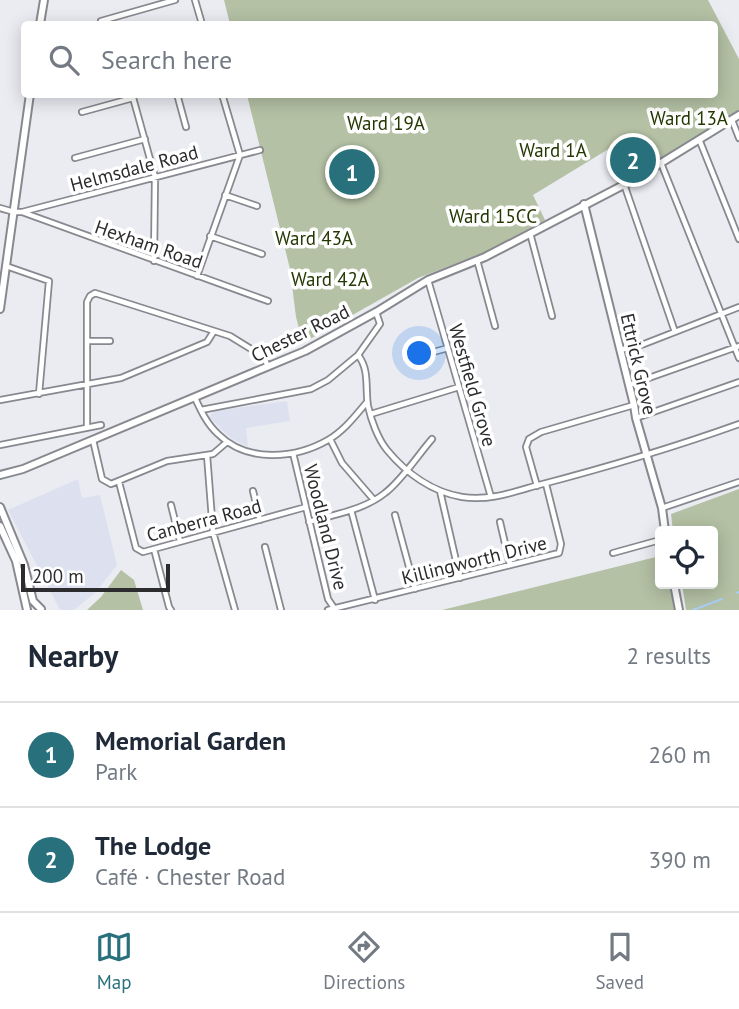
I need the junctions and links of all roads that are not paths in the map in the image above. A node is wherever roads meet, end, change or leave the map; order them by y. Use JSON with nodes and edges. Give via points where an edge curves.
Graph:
{"nodes":[{"id":1,"x":44,"y":0,"type":"edge"},
{"id":2,"x":175,"y":0,"type":"edge"},
{"id":3,"x":195,"y":0,"type":"edge"},
{"id":4,"x":40,"y":21,"type":"edge"},
{"id":5,"x":101,"y":21,"type":"dead end"},
{"id":6,"x":201,"y":21,"type":"edge"},
{"id":7,"x":30,"y":98,"type":"edge"},
{"id":8,"x":127,"y":98,"type":"edge"},
{"id":9,"x":134,"y":98,"type":"edge"},
{"id":10,"x":178,"y":98,"type":"edge"},
{"id":11,"x":223,"y":98,"type":"edge"},
{"id":12,"x":82,"y":112,"type":"dead end"},
{"id":13,"x":739,"y":116,"type":"edge"},
{"id":14,"x":732,"y":120,"type":"junction"},
{"id":15,"x":186,"y":127,"type":"dead end"},
{"id":16,"x":739,"y":138,"type":"edge"},
{"id":17,"x":145,"y":139,"type":"junction"},
{"id":18,"x":699,"y":139,"type":"junction"},
{"id":19,"x":260,"y":149,"type":"dead end"},
{"id":20,"x":240,"y":155,"type":"junction"},
{"id":21,"x":75,"y":158,"type":"dead end"},
{"id":22,"x":661,"y":163,"type":"junction"},
{"id":23,"x":155,"y":177,"type":"junction"},
{"id":24,"x":624,"y":184,"type":"junction"},
{"id":25,"x":225,"y":195,"type":"junction"},
{"id":26,"x":584,"y":204,"type":"junction"},
{"id":27,"x":257,"y":206,"type":"dead end"},
{"id":28,"x":0,"y":208,"type":"edge"},
{"id":29,"x":18,"y":212,"type":"junction"},
{"id":30,"x":530,"y":233,"type":"junction"},
{"id":31,"x":210,"y":236,"type":"junction"},
{"id":32,"x":739,"y":239,"type":"edge"},
{"id":33,"x":262,"y":254,"type":"dead end"},
{"id":34,"x":477,"y":260,"type":"junction"},
{"id":35,"x":155,"y":261,"type":"junction"},
{"id":36,"x":6,"y":266,"type":"junction"},
{"id":37,"x":197,"y":276,"type":"junction"},
{"id":38,"x":428,"y":280,"type":"junction"},
{"id":39,"x":268,"y":301,"type":"dead end"},
{"id":40,"x":739,"y":307,"type":"edge"},
{"id":41,"x":0,"y":309,"type":"edge"},
{"id":42,"x":376,"y":312,"type":"junction"},
{"id":43,"x":720,"y":314,"type":"junction"},
{"id":44,"x":552,"y":316,"type":"dead end"},
{"id":45,"x":495,"y":326,"type":"dead end"},
{"id":46,"x":214,"y":331,"type":"junction"},
{"id":47,"x":675,"y":332,"type":"junction"},
{"id":48,"x":87,"y":341,"type":"junction"},
{"id":49,"x":110,"y":341,"type":"dead end"},
{"id":50,"x":737,"y":346,"type":"edge"},
{"id":51,"x":448,"y":348,"type":"junction"},
{"id":52,"x":620,"y":350,"type":"junction"},
{"id":53,"x":358,"y":355,"type":"junction"},
{"id":54,"x":739,"y":358,"type":"edge"},
{"id":55,"x":408,"y":359,"type":"dead end"},
{"id":56,"x":268,"y":368,"type":"junction"},
{"id":57,"x":739,"y":382,"type":"edge"},
{"id":58,"x":88,"y":383,"type":"junction"},
{"id":59,"x":628,"y":385,"type":"junction"},
{"id":60,"x":79,"y":387,"type":"junction"},
{"id":61,"x":459,"y":387,"type":"junction"},
{"id":62,"x":39,"y":394,"type":"junction"},
{"id":63,"x":86,"y":396,"type":"junction"},
{"id":64,"x":195,"y":398,"type":"junction"},
{"id":65,"x":0,"y":400,"type":"edge"},
{"id":66,"x":368,"y":401,"type":"junction"},
{"id":67,"x":634,"y":405,"type":"junction"},
{"id":68,"x":201,"y":410,"type":"junction"},
{"id":69,"x":371,"y":414,"type":"junction"},
{"id":70,"x":636,"y":418,"type":"junction"},
{"id":71,"x":739,"y":424,"type":"edge"},
{"id":72,"x":101,"y":425,"type":"dead end"},
{"id":73,"x":87,"y":428,"type":"junction"},
{"id":74,"x":330,"y":439,"type":"junction"},
{"id":75,"x":432,"y":439,"type":"dead end"},
{"id":76,"x":93,"y":440,"type":"junction"},
{"id":77,"x":228,"y":442,"type":"junction"},
{"id":78,"x":0,"y":444,"type":"edge"},
{"id":79,"x":293,"y":453,"type":"junction"},
{"id":80,"x":207,"y":455,"type":"junction"},
{"id":81,"x":646,"y":456,"type":"junction"},
{"id":82,"x":406,"y":468,"type":"junction"},
{"id":83,"x":10,"y":474,"type":"junction"},
{"id":84,"x":0,"y":475,"type":"edge"},
{"id":85,"x":0,"y":482,"type":"edge"},
{"id":86,"x":119,"y":482,"type":"junction"},
{"id":87,"x":739,"y":482,"type":"edge"},
{"id":88,"x":546,"y":484,"type":"junction"},
{"id":89,"x":537,"y":486,"type":"junction"},
{"id":90,"x":440,"y":490,"type":"junction"},
{"id":91,"x":253,"y":491,"type":"dead end"},
{"id":92,"x":491,"y":497,"type":"junction"},
{"id":93,"x":374,"y":500,"type":"junction"},
{"id":94,"x":171,"y":505,"type":"dead end"},
{"id":95,"x":0,"y":507,"type":"edge"},
{"id":96,"x":306,"y":507,"type":"junction"},
{"id":97,"x":662,"y":508,"type":"junction"},
{"id":98,"x":351,"y":510,"type":"junction"},
{"id":99,"x":395,"y":515,"type":"dead end"},
{"id":100,"x":260,"y":520,"type":"junction"},
{"id":101,"x":309,"y":522,"type":"junction"},
{"id":102,"x":499,"y":522,"type":"dead end"},
{"id":103,"x":0,"y":526,"type":"edge"},
{"id":104,"x":664,"y":526,"type":"edge"},
{"id":105,"x":214,"y":533,"type":"junction"},
{"id":106,"x":4,"y":534,"type":"junction"},
{"id":107,"x":180,"y":541,"type":"junction"},
{"id":108,"x":655,"y":541,"type":"edge"},
{"id":109,"x":8,"y":545,"type":"junction"},
{"id":110,"x":0,"y":546,"type":"edge"},
{"id":111,"x":265,"y":547,"type":"dead end"},
{"id":112,"x":154,"y":549,"type":"junction"},
{"id":113,"x":612,"y":553,"type":"dead end"},
{"id":114,"x":510,"y":565,"type":"junction"},
{"id":115,"x":460,"y":578,"type":"junction"},
{"id":116,"x":415,"y":589,"type":"junction"},
{"id":117,"x":675,"y":589,"type":"edge"},
{"id":118,"x":375,"y":600,"type":"junction"},
{"id":119,"x":331,"y":609,"type":"edge"},
{"id":120,"x":27,"y":610,"type":"edge"},
{"id":121,"x":41,"y":610,"type":"edge"},
{"id":122,"x":171,"y":610,"type":"edge"},
{"id":123,"x":235,"y":610,"type":"edge"},
{"id":124,"x":281,"y":610,"type":"edge"},
{"id":125,"x":679,"y":610,"type":"edge"}],
"edges":[{"from":1,"to":4,"type":"main road"},
{"from":2,"to":5,"type":"street"},
{"from":3,"to":6,"type":"street"},
{"from":7,"to":29,"type":"main road"},
{"from":8,"to":12,"type":"street"},
{"from":9,"to":17,"type":"street"},
{"from":10,"to":15,"type":"street"},
{"from":11,"to":20,"type":"street"},
{"from":13,"to":14,"type":"main road","name":"Chester Road"},
{"from":14,"to":16,"type":"street"},
{"from":14,"to":18,"type":"main road","name":"Chester Road"},
{"from":17,"to":21,"type":"street"},
{"from":17,"to":23,"type":"street"},
{"from":18,"to":22,"type":"main road","name":"Chester Road"},
{"from":18,"to":32,"type":"street"},
{"from":19,"to":20,"type":"street","name":"Helmsdale Road"},
{"from":20,"to":23,"type":"street","name":"Helmsdale Road"},
{"from":20,"to":25,"type":"street"},
{"from":22,"to":24,"type":"main road","name":"Chester Road"},
{"from":22,"to":43,"type":"street"},
{"from":23,"to":29,"type":"street","name":"Helmsdale Road"},
{"from":23,"to":35,"type":"street"},
{"from":24,"to":26,"type":"main road","name":"Chester Road"},
{"from":24,"to":47,"type":"street"},
{"from":25,"to":27,"type":"street"},
{"from":25,"to":31,"type":"street"},
{"from":26,"to":30,"type":"main road","name":"Chester Road"},
{"from":26,"to":52,"type":"main road","name":"Ettrick Grove"},
{"from":28,"to":29,"type":"street","name":"Hexham Road"},
{"from":29,"to":35,"type":"street","name":"Hexham Road"},
{"from":29,"to":36,"type":"main road"},
{"from":30,"to":34,"type":"main road","name":"Chester Road"},
{"from":30,"to":44,"type":"street"},
{"from":31,"to":33,"type":"street"},
{"from":31,"to":37,"type":"street"},
{"from":34,"to":38,"type":"main road","name":"Chester Road"},
{"from":34,"to":45,"type":"street"},
{"from":35,"to":37,"type":"street","name":"Hexham Road"},
{"from":36,"to":41,"type":"main road"},
{"from":36,"to":62,"type":"street","via":[[49,281]]},
{"from":37,"to":39,"type":"street","name":"Hexham Road"},
{"from":38,"to":42,"type":"main road","name":"Chester Road"},
{"from":38,"to":51,"type":"street","name":"Westfield Grove"},
{"from":40,"to":43,"type":"street"},
{"from":42,"to":53,"type":"street","via":[[380,324]]},
{"from":42,"to":56,"type":"main road","name":"Chester Road"},
{"from":43,"to":47,"type":"street"},
{"from":43,"to":50,"type":"street"},
{"from":46,"to":48,"type":"street","via":[[98,293],[88,300]]},
{"from":46,"to":56,"type":"street","via":[[264,357]]},
{"from":46,"to":58,"type":"street","via":[[207,342],[121,378]]},
{"from":47,"to":52,"type":"street"},
{"from":48,"to":49,"type":"street"},
{"from":48,"to":58,"type":"street"},
{"from":50,"to":54,"type":"street"},
{"from":50,"to":59,"type":"street"},
{"from":51,"to":55,"type":"street"},
{"from":51,"to":61,"type":"street","name":"Westfield Grove"},
{"from":52,"to":59,"type":"main road","name":"Ettrick Grove"},
{"from":53,"to":66,"type":"street","via":[[365,367]]},
{"from":53,"to":68,"type":"street","via":[[311,390]]},
{"from":56,"to":64,"type":"main road","name":"Chester Road"},
{"from":57,"to":70,"type":"street"},
{"from":58,"to":60,"type":"street"},
{"from":58,"to":63,"type":"street"},
{"from":59,"to":67,"type":"main road","name":"Ettrick Grove"},
{"from":60,"to":62,"type":"street"},
{"from":60,"to":63,"type":"street"},
{"from":61,"to":69,"type":"street"},
{"from":61,"to":92,"type":"street","name":"Westfield Grove"},
{"from":62,"to":65,"type":"street"},
{"from":63,"to":73,"type":"street"},
{"from":64,"to":68,"type":"street"},
{"from":64,"to":76,"type":"main road","name":"Chester Road"},
{"from":66,"to":69,"type":"street"},
{"from":66,"to":74,"type":"street"},
{"from":67,"to":70,"type":"main road","name":"Ettrick Grove"},
{"from":67,"to":89,"type":"street","via":[[529,439],[526,447]]},
{"from":68,"to":77,"type":"street"},
{"from":69,"to":82,"type":"street","via":[[385,447]]},
{"from":70,"to":81,"type":"main road","name":"Ettrick Grove"},
{"from":71,"to":81,"type":"street"},
{"from":72,"to":73,"type":"street"},
{"from":73,"to":78,"type":"street"},
{"from":74,"to":79,"type":"street"},
{"from":74,"to":93,"type":"street","via":[[342,463]]},
{"from":75,"to":82,"type":"street"},
{"from":76,"to":83,"type":"main road","name":"Chester Road"},
{"from":76,"to":86,"type":"street","via":[[105,483]]},
{"from":77,"to":79,"type":"street","via":[[261,455]]},
{"from":77,"to":80,"type":"street"},
{"from":79,"to":96,"type":"street","name":"Woodland Drive"},
{"from":80,"to":86,"type":"street","via":[[167,461]]},
{"from":80,"to":105,"type":"street"},
{"from":81,"to":88,"type":"street"},
{"from":81,"to":97,"type":"main road","name":"Ettrick Grove"},
{"from":82,"to":90,"type":"street"},
{"from":82,"to":93,"type":"street"},
{"from":83,"to":84,"type":"main road","name":"Chester Road"},
{"from":83,"to":85,"type":"main road","name":"Chester Road"},
{"from":86,"to":112,"type":"street","name":"Canberra Road","via":[[136,548],[143,552]]},
{"from":87,"to":97,"type":"street"},
{"from":88,"to":89,"type":"street"},
{"from":88,"to":114,"type":"street","name":"Killingworth Drive","via":[[561,544],[559,553]]},
{"from":89,"to":92,"type":"street"},
{"from":90,"to":92,"type":"street"},
{"from":90,"to":115,"type":"street"},
{"from":91,"to":100,"type":"street"},
{"from":93,"to":98,"type":"street"},
{"from":94,"to":107,"type":"street"},
{"from":95,"to":121,"type":"main road","via":[[33,601]]},
{"from":96,"to":100,"type":"street","name":"Canberra Road"},
{"from":96,"to":101,"type":"street","name":"Woodland Drive"},
{"from":97,"to":104,"type":"main road","name":"Ettrick Grove"},
{"from":98,"to":101,"type":"street"},
{"from":98,"to":118,"type":"street"},
{"from":99,"to":116,"type":"street"},
{"from":100,"to":105,"type":"street","name":"Canberra Road"},
{"from":101,"to":119,"type":"street","name":"Woodland Drive"},
{"from":102,"to":114,"type":"street"},
{"from":103,"to":106,"type":"main road"},
{"from":105,"to":107,"type":"street","name":"Canberra Road"},
{"from":105,"to":123,"type":"street"},
{"from":106,"to":109,"type":"main road"},
{"from":106,"to":110,"type":"main road"},
{"from":107,"to":112,"type":"street","name":"Canberra Road"},
{"from":108,"to":113,"type":"street"},
{"from":109,"to":110,"type":"street"},
{"from":109,"to":120,"type":"main road"},
{"from":111,"to":124,"type":"street"},
{"from":112,"to":122,"type":"street"},
{"from":114,"to":115,"type":"street","name":"Killingworth Drive"},
{"from":115,"to":116,"type":"street","name":"Killingworth Drive"},
{"from":116,"to":118,"type":"street","name":"Killingworth Drive"},
{"from":117,"to":125,"type":"main road"},
{"from":118,"to":119,"type":"street","name":"Killingworth Drive"}]}
